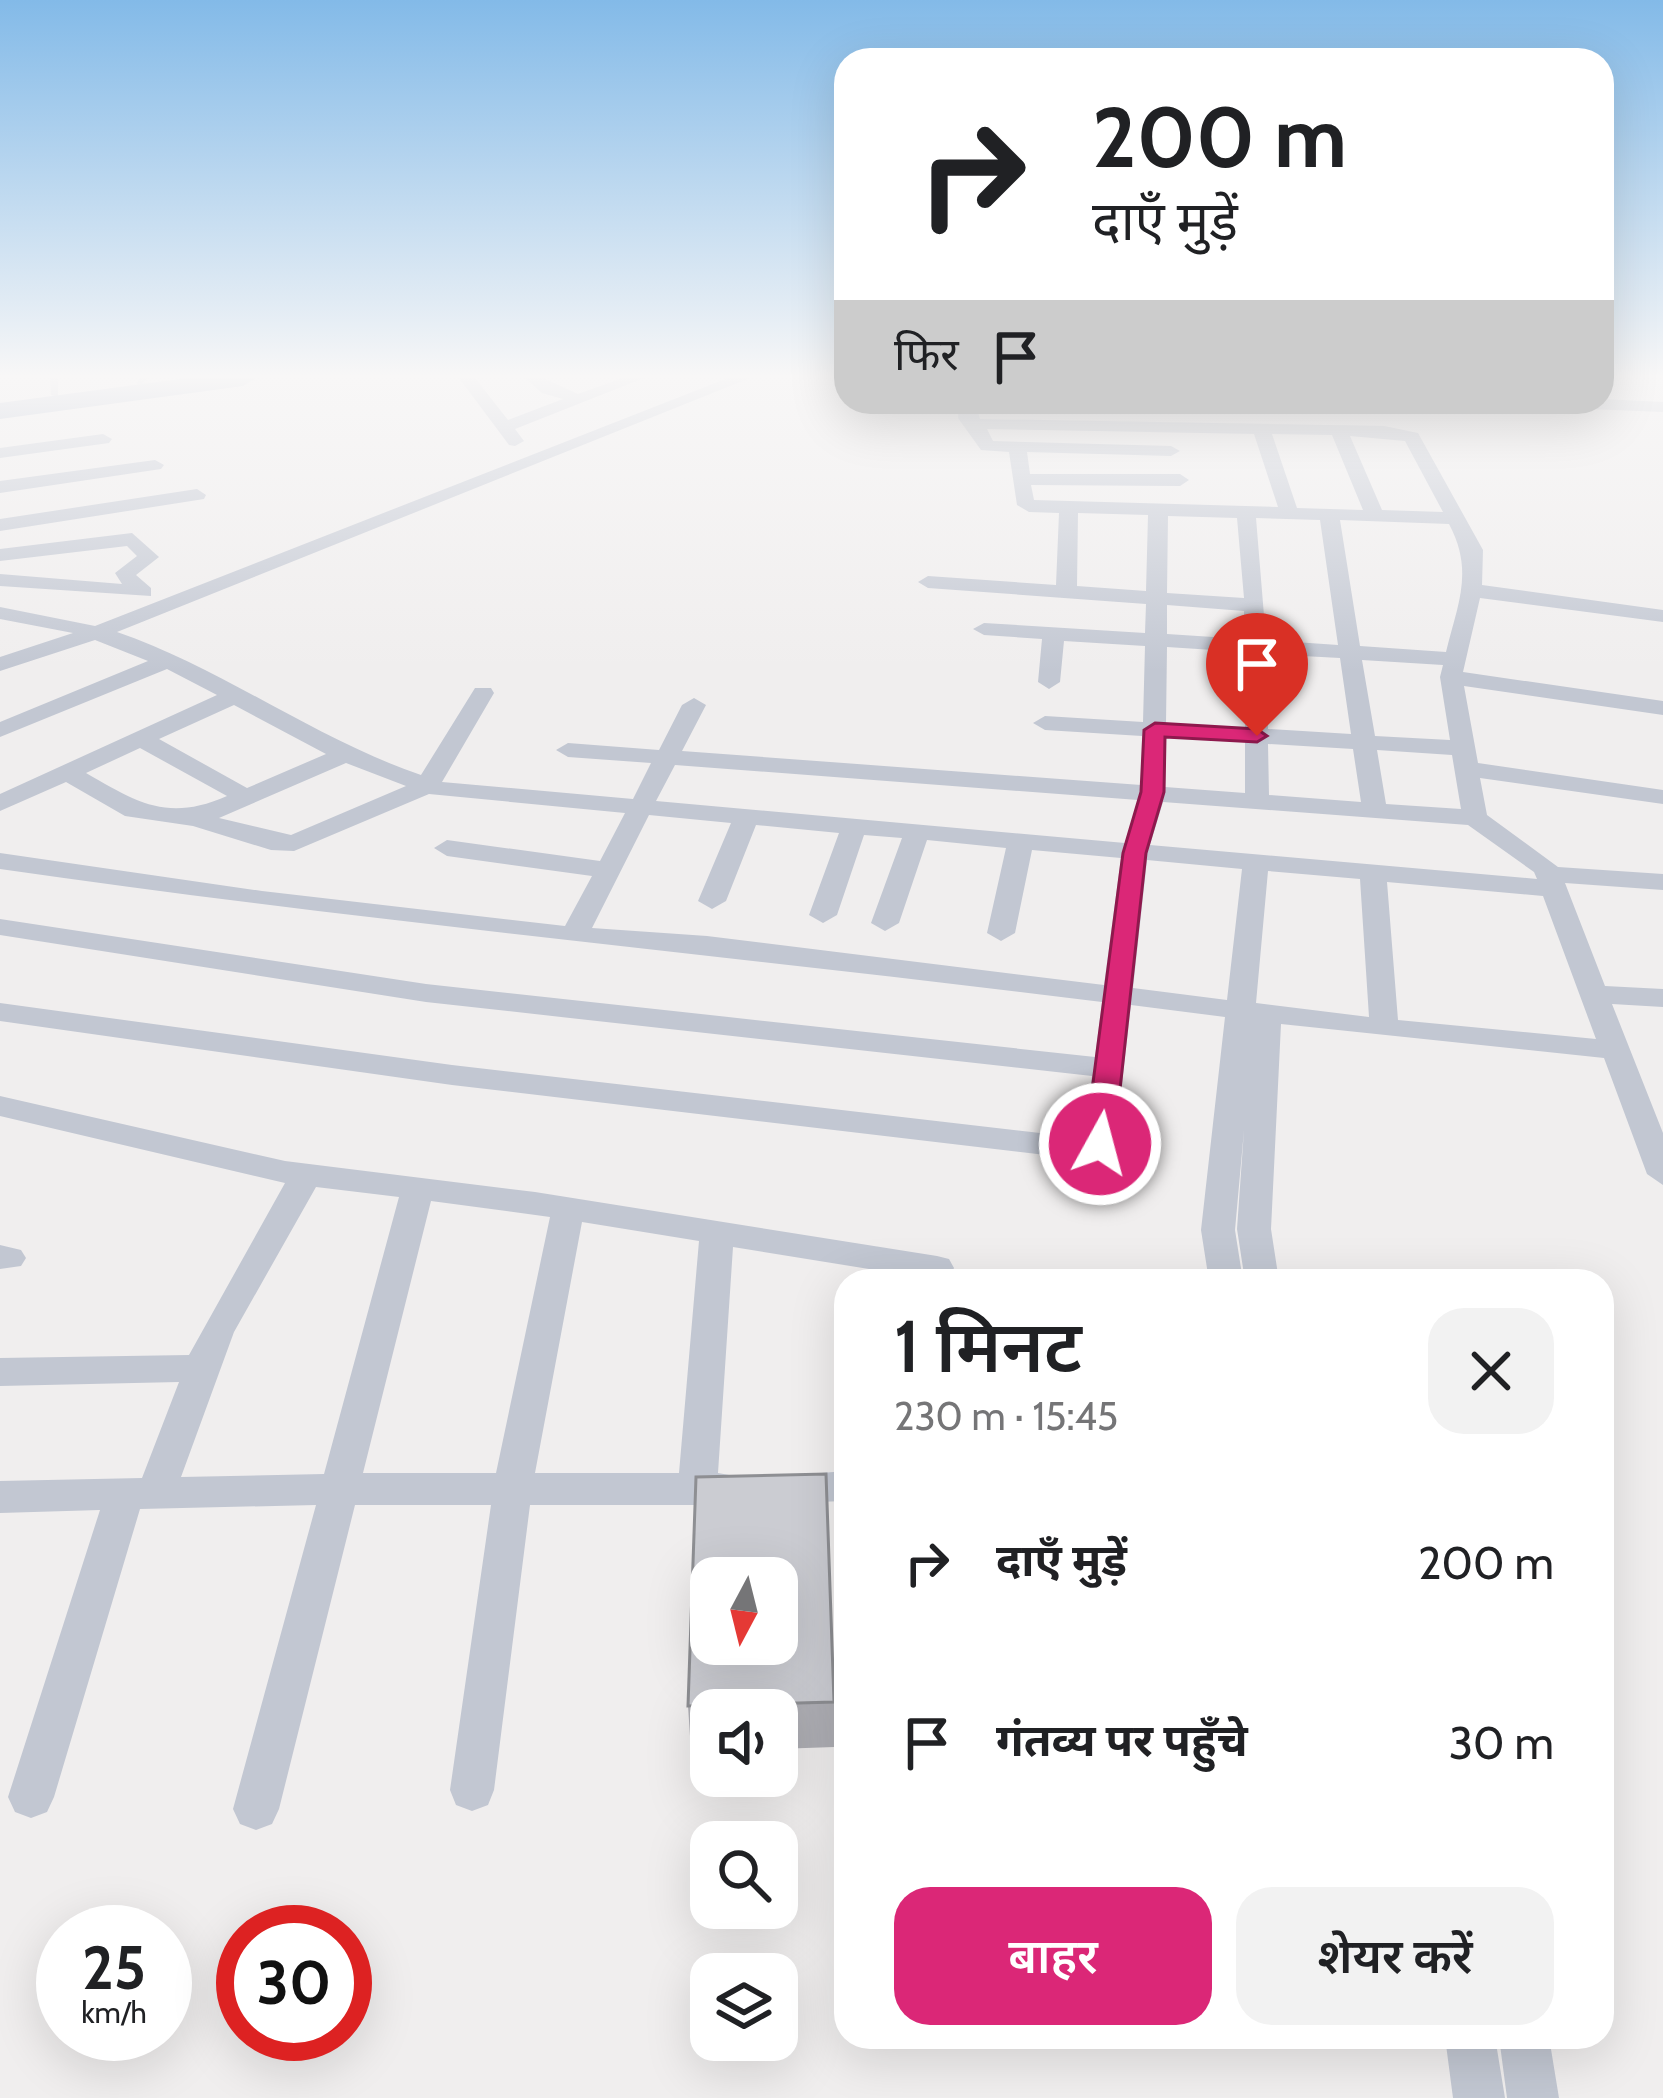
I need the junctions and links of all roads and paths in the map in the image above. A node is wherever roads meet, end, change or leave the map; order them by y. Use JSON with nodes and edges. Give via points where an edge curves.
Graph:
{"nodes":[{"id":1,"x":78,"y":476,"type":"edge"},
{"id":2,"x":490,"y":476,"type":"edge"},
{"id":3,"x":1022,"y":476,"type":"edge"},
{"id":4,"x":1179,"y":476,"type":"edge"},
{"id":5,"x":1272,"y":476,"type":"edge"},
{"id":6,"x":1358,"y":476,"type":"edge"},
{"id":7,"x":1434,"y":476,"type":"edge"},
{"id":8,"x":1022,"y":479,"type":"junction"},
{"id":9,"x":1180,"y":481,"type":"junction"},
{"id":10,"x":0,"y":487,"type":"edge"},
{"id":11,"x":197,"y":495,"type":"dead end"},
{"id":12,"x":1069,"y":509,"type":"junction"},
{"id":13,"x":1158,"y":511,"type":"junction"},
{"id":14,"x":1189,"y":512,"type":"junction"},
{"id":15,"x":1246,"y":513,"type":"junction"},
{"id":16,"x":1290,"y":514,"type":"junction"},
{"id":17,"x":1329,"y":515,"type":"junction"},
{"id":18,"x":1375,"y":516,"type":"junction"},
{"id":19,"x":1458,"y":518,"type":"junction"},
{"id":20,"x":0,"y":525,"type":"edge"},
{"id":21,"x":0,"y":555,"type":"edge"},
{"id":22,"x":0,"y":580,"type":"edge"},
{"id":23,"x":928,"y":582,"type":"dead end"},
{"id":24,"x":136,"y":590,"type":"junction"},
{"id":25,"x":1470,"y":590,"type":"junction"},
{"id":26,"x":1066,"y":591,"type":"junction"},
{"id":27,"x":1159,"y":598,"type":"junction"},
{"id":28,"x":178,"y":603,"type":"junction"},
{"id":29,"x":1255,"y":604,"type":"junction"},
{"id":30,"x":0,"y":613,"type":"edge"},
{"id":31,"x":1663,"y":616,"type":"edge"},
{"id":32,"x":100,"y":629,"type":"junction"},
{"id":33,"x":984,"y":629,"type":"dead end"},
{"id":34,"x":1054,"y":633,"type":"junction"},
{"id":35,"x":1157,"y":640,"type":"junction"},
{"id":36,"x":1256,"y":646,"type":"junction"},
{"id":37,"x":1353,"y":652,"type":"junction"},
{"id":38,"x":165,"y":662,"type":"junction"},
{"id":39,"x":0,"y":664,"type":"edge"},
{"id":40,"x":1453,"y":668,"type":"junction"},
{"id":41,"x":1049,"y":682,"type":"dead end"},
{"id":42,"x":483,"y":693,"type":"dead end"},
{"id":43,"x":234,"y":696,"type":"junction"},
{"id":44,"x":694,"y":705,"type":"dead end"},
{"id":45,"x":1663,"y":708,"type":"edge"},
{"id":46,"x":1045,"y":723,"type":"dead end"},
{"id":47,"x":0,"y":730,"type":"edge"},
{"id":48,"x":1155,"y":730,"type":"junction"},
{"id":49,"x":1257,"y":736,"type":"junction"},
{"id":50,"x":140,"y":738,"type":"junction"},
{"id":51,"x":1366,"y":742,"type":"junction"},
{"id":52,"x":568,"y":750,"type":"dead end"},
{"id":53,"x":348,"y":753,"type":"junction"},
{"id":54,"x":1463,"y":758,"type":"junction"},
{"id":55,"x":665,"y":759,"type":"junction"},
{"id":56,"x":65,"y":771,"type":"junction"},
{"id":57,"x":427,"y":786,"type":"junction"},
{"id":58,"x":1153,"y":792,"type":"junction"},
{"id":59,"x":246,"y":797,"type":"junction"},
{"id":60,"x":1663,"y":797,"type":"edge"},
{"id":61,"x":3,"y":798,"type":"edge"},
{"id":62,"x":1257,"y":800,"type":"junction"},
{"id":63,"x":1374,"y":807,"type":"junction"},
{"id":64,"x":639,"y":811,"type":"junction"},
{"id":65,"x":1475,"y":818,"type":"junction"},
{"id":66,"x":196,"y":819,"type":"junction"},
{"id":67,"x":745,"y":820,"type":"junction"},
{"id":68,"x":853,"y":829,"type":"junction"},
{"id":69,"x":916,"y":834,"type":"junction"},
{"id":70,"x":1020,"y":843,"type":"junction"},
{"id":71,"x":447,"y":848,"type":"dead end"},
{"id":72,"x":1135,"y":853,"type":"junction"},
{"id":73,"x":0,"y":861,"type":"edge"},
{"id":74,"x":1256,"y":863,"type":"junction"},
{"id":75,"x":608,"y":869,"type":"junction"},
{"id":76,"x":1373,"y":874,"type":"junction"},
{"id":77,"x":1552,"y":882,"type":"junction"},
{"id":78,"x":1663,"y":882,"type":"edge"},
{"id":79,"x":712,"y":901,"type":"dead end"},
{"id":80,"x":823,"y":915,"type":"dead end"},
{"id":81,"x":885,"y":923,"type":"dead end"},
{"id":82,"x":0,"y":927,"type":"edge"},
{"id":83,"x":1001,"y":933,"type":"dead end"},
{"id":84,"x":574,"y":935,"type":"junction"},
{"id":85,"x":1594,"y":994,"type":"junction"},
{"id":86,"x":1118,"y":995,"type":"junction"},
{"id":87,"x":1663,"y":998,"type":"edge"},
{"id":88,"x":0,"y":1012,"type":"edge"},
{"id":89,"x":1252,"y":1012,"type":"junction"},
{"id":90,"x":1384,"y":1028,"type":"junction"},
{"id":91,"x":1615,"y":1050,"type":"junction"},
{"id":92,"x":1108,"y":1068,"type":"junction"},
{"id":93,"x":0,"y":1106,"type":"edge"},
{"id":94,"x":306,"y":1174,"type":"junction"},
{"id":95,"x":1663,"y":1174,"type":"edge"},
{"id":96,"x":418,"y":1188,"type":"junction"},
{"id":97,"x":568,"y":1208,"type":"junction"},
{"id":98,"x":717,"y":1232,"type":"junction"},
{"id":99,"x":937,"y":1268,"type":"dead end"},
{"id":100,"x":1224,"y":1269,"type":"edge"},
{"id":101,"x":1260,"y":1269,"type":"edge"},
{"id":102,"x":201,"y":1368,"type":"junction"},
{"id":103,"x":0,"y":1372,"type":"edge"},
{"id":104,"x":834,"y":1486,"type":"edge"},
{"id":105,"x":339,"y":1489,"type":"junction"},
{"id":106,"x":697,"y":1490,"type":"junction"},
{"id":107,"x":512,"y":1491,"type":"junction"},
{"id":108,"x":141,"y":1493,"type":"junction"},
{"id":109,"x":0,"y":1497,"type":"edge"},
{"id":110,"x":472,"y":1790,"type":"dead end"},
{"id":111,"x":31,"y":1797,"type":"dead end"},
{"id":112,"x":256,"y":1809,"type":"dead end"},
{"id":113,"x":1472,"y":2049,"type":"edge"},
{"id":114,"x":1526,"y":2049,"type":"edge"},
{"id":115,"x":1479,"y":2098,"type":"edge"},
{"id":116,"x":1533,"y":2098,"type":"edge"}],
"edges":[{"from":1,"to":10,"type":"street"},
{"from":2,"to":28,"type":"street"},
{"from":3,"to":8,"type":"street"},
{"from":4,"to":9,"type":"street"},
{"from":5,"to":16,"type":"street"},
{"from":6,"to":18,"type":"street"},
{"from":7,"to":19,"type":"street"},
{"from":8,"to":9,"type":"street"},
{"from":8,"to":12,"type":"street","via":[[1029,506]]},
{"from":9,"to":14,"type":"street"},
{"from":11,"to":20,"type":"street"},
{"from":12,"to":13,"type":"street"},
{"from":12,"to":26,"type":"street"},
{"from":13,"to":14,"type":"street"},
{"from":13,"to":27,"type":"street"},
{"from":14,"to":15,"type":"street"},
{"from":15,"to":16,"type":"street"},
{"from":15,"to":29,"type":"street"},
{"from":16,"to":17,"type":"street"},
{"from":17,"to":18,"type":"street"},
{"from":17,"to":37,"type":"street"},
{"from":18,"to":19,"type":"street"},
{"from":19,"to":25,"type":"street","via":[[1473,550]]},
{"from":21,"to":24,"type":"street","via":[[132,539],[149,557],[125,573]]},
{"from":22,"to":24,"type":"street"},
{"from":23,"to":26,"type":"street"},
{"from":24,"to":28,"type":"street"},
{"from":25,"to":31,"type":"street"},
{"from":25,"to":40,"type":"street"},
{"from":26,"to":27,"type":"street"},
{"from":27,"to":29,"type":"street"},
{"from":27,"to":35,"type":"street"},
{"from":28,"to":32,"type":"street"},
{"from":29,"to":36,"type":"street"},
{"from":30,"to":32,"type":"street"},
{"from":32,"to":38,"type":"street"},
{"from":32,"to":39,"type":"street"},
{"from":33,"to":34,"type":"street"},
{"from":34,"to":35,"type":"street"},
{"from":34,"to":41,"type":"street"},
{"from":35,"to":36,"type":"street"},
{"from":35,"to":48,"type":"street"},
{"from":36,"to":37,"type":"street"},
{"from":36,"to":49,"type":"street"},
{"from":37,"to":40,"type":"street"},
{"from":37,"to":51,"type":"street"},
{"from":38,"to":43,"type":"street"},
{"from":38,"to":47,"type":"street"},
{"from":40,"to":45,"type":"street"},
{"from":40,"to":54,"type":"street"},
{"from":42,"to":57,"type":"street"},
{"from":43,"to":50,"type":"street"},
{"from":43,"to":53,"type":"street"},
{"from":44,"to":55,"type":"street"},
{"from":46,"to":48,"type":"street"},
{"from":48,"to":49,"type":"street"},
{"from":48,"to":58,"type":"street"},
{"from":49,"to":51,"type":"street"},
{"from":49,"to":62,"type":"street"},
{"from":50,"to":56,"type":"street"},
{"from":50,"to":59,"type":"street"},
{"from":51,"to":54,"type":"street"},
{"from":51,"to":63,"type":"street"},
{"from":52,"to":55,"type":"street"},
{"from":53,"to":57,"type":"street"},
{"from":53,"to":59,"type":"street"},
{"from":54,"to":60,"type":"street"},
{"from":54,"to":65,"type":"street"},
{"from":55,"to":58,"type":"street"},
{"from":55,"to":64,"type":"street"},
{"from":56,"to":61,"type":"street"},
{"from":56,"to":66,"type":"street","via":[[134,811]]},
{"from":57,"to":64,"type":"street"},
{"from":57,"to":66,"type":"street","via":[[293,843]]},
{"from":58,"to":62,"type":"street"},
{"from":58,"to":72,"type":"street"},
{"from":59,"to":66,"type":"street"},
{"from":62,"to":63,"type":"street"},
{"from":63,"to":65,"type":"street"},
{"from":64,"to":67,"type":"street"},
{"from":64,"to":75,"type":"street"},
{"from":65,"to":77,"type":"street","via":[[1536,857]]},
{"from":67,"to":68,"type":"street"},
{"from":67,"to":79,"type":"street"},
{"from":68,"to":69,"type":"street"},
{"from":68,"to":80,"type":"street"},
{"from":69,"to":70,"type":"street"},
{"from":69,"to":81,"type":"street"},
{"from":70,"to":72,"type":"street"},
{"from":70,"to":83,"type":"street"},
{"from":71,"to":75,"type":"street"},
{"from":72,"to":74,"type":"street"},
{"from":72,"to":86,"type":"street"},
{"from":73,"to":84,"type":"street"},
{"from":74,"to":76,"type":"street"},
{"from":74,"to":89,"type":"street"},
{"from":75,"to":84,"type":"street"},
{"from":76,"to":77,"type":"street"},
{"from":76,"to":90,"type":"street"},
{"from":77,"to":78,"type":"street"},
{"from":77,"to":85,"type":"street"},
{"from":82,"to":92,"type":"street","via":[[426,993]]},
{"from":84,"to":86,"type":"street"},
{"from":85,"to":87,"type":"street"},
{"from":85,"to":91,"type":"street"},
{"from":86,"to":89,"type":"street"},
{"from":86,"to":92,"type":"street"},
{"from":88,"to":92,"type":"street","via":[[1070,1151],[1100,1144]]},
{"from":89,"to":90,"type":"street"},
{"from":89,"to":100,"type":"street","via":[[1218,1230]]},
{"from":89,"to":101,"type":"street"},
{"from":90,"to":91,"type":"street"},
{"from":91,"to":95,"type":"street"},
{"from":93,"to":94,"type":"street"},
{"from":94,"to":96,"type":"street"},
{"from":94,"to":102,"type":"street"},
{"from":96,"to":97,"type":"street"},
{"from":96,"to":105,"type":"street"},
{"from":97,"to":98,"type":"street"},
{"from":97,"to":107,"type":"street"},
{"from":98,"to":99,"type":"street"},
{"from":98,"to":106,"type":"street"},
{"from":102,"to":103,"type":"street"},
{"from":102,"to":108,"type":"street"},
{"from":104,"to":106,"type":"street"},
{"from":105,"to":107,"type":"street"},
{"from":105,"to":108,"type":"street"},
{"from":105,"to":112,"type":"street"},
{"from":106,"to":107,"type":"street"},
{"from":107,"to":110,"type":"street"},
{"from":108,"to":109,"type":"street"},
{"from":108,"to":111,"type":"street"},
{"from":113,"to":115,"type":"street"},
{"from":114,"to":116,"type":"street"}]}
